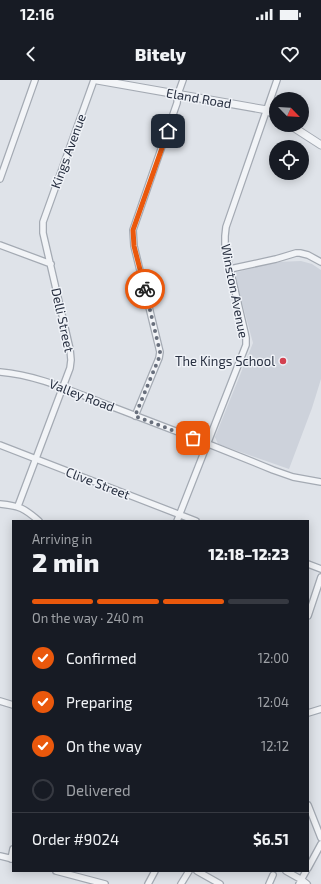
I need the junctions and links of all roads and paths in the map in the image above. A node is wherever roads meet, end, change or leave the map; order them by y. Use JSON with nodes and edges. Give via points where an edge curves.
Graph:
{"nodes":[{"id":1,"x":35,"y":80,"type":"edge"},
{"id":2,"x":94,"y":80,"type":"edge"},
{"id":3,"x":97,"y":80,"type":"edge"},
{"id":4,"x":183,"y":80,"type":"edge"},
{"id":5,"x":277,"y":80,"type":"edge"},
{"id":6,"x":178,"y":94,"type":"junction"},
{"id":7,"x":267,"y":110,"type":"junction"},
{"id":8,"x":301,"y":132,"type":"edge"},
{"id":9,"x":321,"y":145,"type":"edge"},
{"id":10,"x":0,"y":179,"type":"edge"},
{"id":11,"x":43,"y":222,"type":"joint"},
{"id":12,"x":0,"y":245,"type":"edge"},
{"id":13,"x":321,"y":262,"type":"edge"},
{"id":14,"x":51,"y":264,"type":"junction"},
{"id":15,"x":230,"y":269,"type":"junction"},
{"id":16,"x":0,"y":372,"type":"edge"},
{"id":17,"x":63,"y":388,"type":"junction"},
{"id":18,"x":135,"y":416,"type":"junction"},
{"id":19,"x":208,"y":444,"type":"junction"},
{"id":20,"x":0,"y":445,"type":"edge"},
{"id":21,"x":36,"y":458,"type":"junction"},
{"id":22,"x":321,"y":482,"type":"edge"},
{"id":23,"x":0,"y":504,"type":"edge"},
{"id":24,"x":18,"y":506,"type":"junction"},
{"id":25,"x":180,"y":514,"type":"junction"},
{"id":26,"x":38,"y":520,"type":"edge"},
{"id":27,"x":177,"y":520,"type":"edge"},
{"id":28,"x":194,"y":520,"type":"edge"},
{"id":29,"x":309,"y":564,"type":"edge"},
{"id":30,"x":321,"y":569,"type":"edge"},
{"id":31,"x":321,"y":577,"type":"edge"},
{"id":32,"x":309,"y":613,"type":"edge"},
{"id":33,"x":0,"y":701,"type":"edge"},
{"id":34,"x":12,"y":705,"type":"edge"},
{"id":35,"x":321,"y":709,"type":"edge"},
{"id":36,"x":309,"y":712,"type":"edge"},
{"id":37,"x":309,"y":807,"type":"edge"},
{"id":38,"x":321,"y":838,"type":"edge"},
{"id":39,"x":321,"y":844,"type":"edge"},
{"id":40,"x":0,"y":856,"type":"edge"},
{"id":41,"x":12,"y":859,"type":"edge"},
{"id":42,"x":309,"y":866,"type":"edge"},
{"id":43,"x":63,"y":872,"type":"edge"},
{"id":44,"x":154,"y":872,"type":"edge"},
{"id":45,"x":189,"y":872,"type":"edge"},
{"id":46,"x":199,"y":872,"type":"edge"},
{"id":47,"x":287,"y":872,"type":"edge"},
{"id":48,"x":305,"y":872,"type":"edge"},
{"id":49,"x":76,"y":874,"type":"edge"},
{"id":50,"x":273,"y":875,"type":"dead end"},
{"id":51,"x":300,"y":882,"type":"edge"},
{"id":52,"x":105,"y":884,"type":"edge"},
{"id":53,"x":148,"y":884,"type":"edge"},
{"id":54,"x":181,"y":884,"type":"edge"},
{"id":55,"x":220,"y":884,"type":"edge"},
{"id":56,"x":269,"y":884,"type":"edge"},
{"id":57,"x":307,"y":884,"type":"edge"}],
"edges":[{"from":1,"to":10,"type":"street"},
{"from":2,"to":11,"type":"street","name":"Kings Avenue"},
{"from":3,"to":6,"type":"street","name":"Eland Road"},
{"from":4,"to":6,"type":"street"},
{"from":5,"to":7,"type":"street","name":"Winston Avenue"},
{"from":6,"to":7,"type":"street","name":"Eland Road"},
{"from":6,"to":18,"type":"street","via":[[133,230],[134,246],[160,352]]},
{"from":7,"to":15,"type":"street","name":"Winston Avenue","via":[[226,227],[225,248]]},
{"from":8,"to":9,"type":"street"},
{"from":11,"to":14,"type":"street","name":"Delli Street","via":[[43,233]]},
{"from":12,"to":14,"type":"street"},
{"from":13,"to":15,"type":"street","via":[[308,255],[296,253]]},
{"from":14,"to":17,"type":"street","name":"Delli Street","via":[[71,356]]},
{"from":15,"to":19,"type":"street","name":"Winston Avenue","via":[[246,342]]},
{"from":16,"to":17,"type":"street","name":"Valley Road","via":[[34,377]]},
{"from":17,"to":18,"type":"street","name":"Valley Road"},
{"from":17,"to":21,"type":"street","name":"Delli Street"},
{"from":18,"to":19,"type":"street","name":"Valley Road"},
{"from":19,"to":22,"type":"street","name":"Valley Road","via":[[288,475]]},
{"from":19,"to":25,"type":"street","name":"Winston Avenue"},
{"from":20,"to":21,"type":"street","name":"Clive Street"},
{"from":21,"to":24,"type":"street","name":"Delli Street"},
{"from":21,"to":25,"type":"street","name":"Clive Street"},
{"from":23,"to":24,"type":"street"},
{"from":24,"to":26,"type":"street"},
{"from":25,"to":27,"type":"street","name":"Winston Avenue"},
{"from":25,"to":28,"type":"street","name":"Clive Street"},
{"from":29,"to":30,"type":"street"},
{"from":31,"to":32,"type":"street"},
{"from":33,"to":34,"type":"street"},
{"from":35,"to":36,"type":"street"},
{"from":37,"to":38,"type":"street"},
{"from":39,"to":42,"type":"street"},
{"from":40,"to":41,"type":"street"},
{"from":43,"to":49,"type":"street"},
{"from":44,"to":53,"type":"street"},
{"from":45,"to":54,"type":"street"},
{"from":46,"to":55,"type":"street"},
{"from":47,"to":51,"type":"street"},
{"from":48,"to":51,"type":"street"},
{"from":49,"to":52,"type":"street"},
{"from":50,"to":56,"type":"street"},
{"from":51,"to":57,"type":"street"}]}
